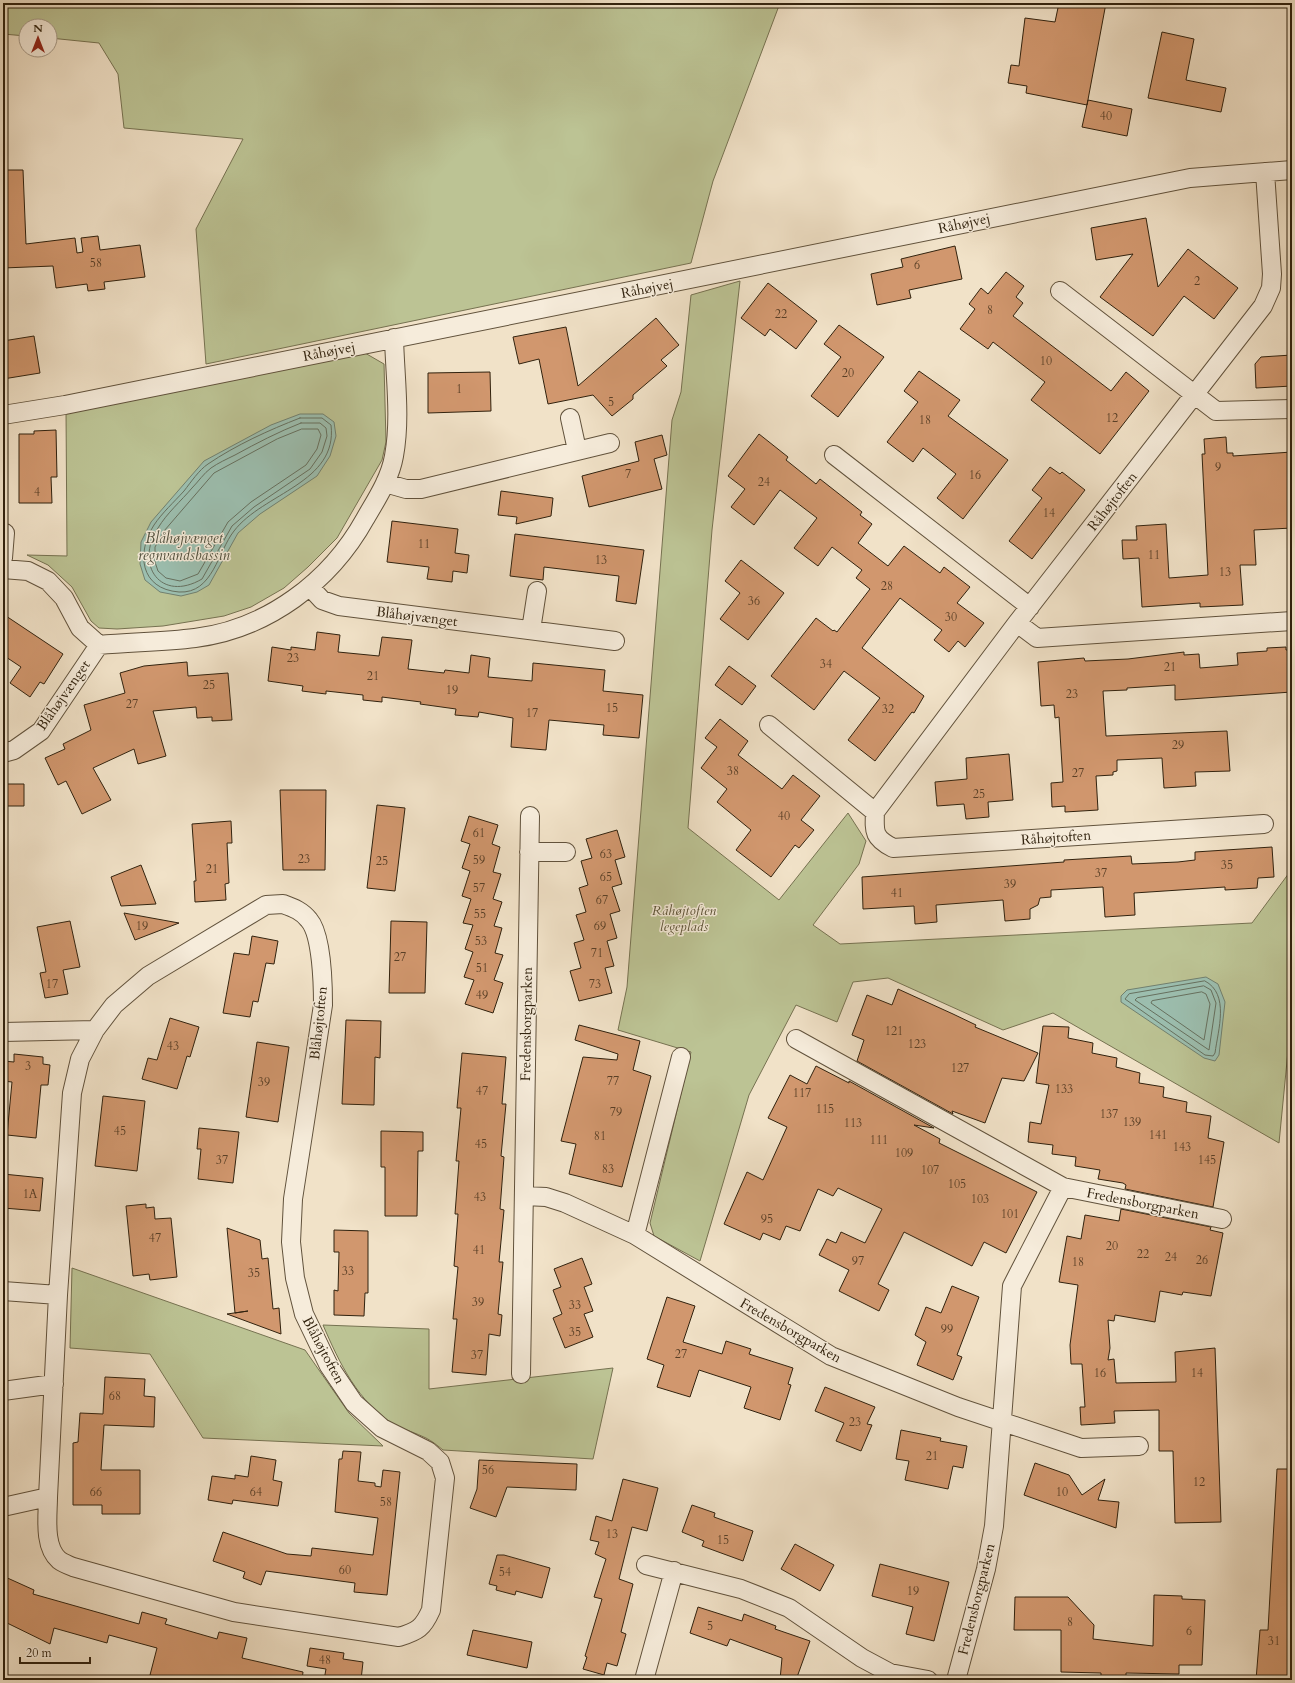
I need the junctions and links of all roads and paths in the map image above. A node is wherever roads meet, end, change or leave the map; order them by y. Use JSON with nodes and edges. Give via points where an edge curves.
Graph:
{"nodes":[{"id":1,"x":1292,"y":170,"type":"edge"},
{"id":2,"x":1265,"y":172,"type":"junction"},
{"id":3,"x":1060,"y":292,"type":"dead end"},
{"id":4,"x":394,"y":338,"type":"junction"},
{"id":5,"x":1194,"y":394,"type":"junction"},
{"id":6,"x":1292,"y":409,"type":"edge"},
{"id":7,"x":3,"y":415,"type":"edge"},
{"id":8,"x":570,"y":418,"type":"dead end"},
{"id":9,"x":610,"y":442,"type":"dead end"},
{"id":10,"x":577,"y":450,"type":"junction"},
{"id":11,"x":834,"y":455,"type":"dead end"},
{"id":12,"x":385,"y":483,"type":"junction"},
{"id":13,"x":5,"y":533,"type":"dead end"},
{"id":14,"x":3,"y":558,"type":"edge"},
{"id":15,"x":3,"y":569,"type":"edge"},
{"id":16,"x":310,"y":587,"type":"junction"},
{"id":17,"x":537,"y":591,"type":"dead end"},
{"id":18,"x":1030,"y":607,"type":"junction"},
{"id":19,"x":1292,"y":621,"type":"edge"},
{"id":20,"x":1017,"y":623,"type":"junction"},
{"id":21,"x":531,"y":630,"type":"junction"},
{"id":22,"x":615,"y":641,"type":"dead end"},
{"id":23,"x":99,"y":645,"type":"junction"},
{"id":24,"x":769,"y":725,"type":"dead end"},
{"id":25,"x":3,"y":753,"type":"edge"},
{"id":26,"x":875,"y":812,"type":"junction"},
{"id":27,"x":530,"y":816,"type":"dead end"},
{"id":28,"x":1264,"y":824,"type":"dead end"},
{"id":29,"x":529,"y":852,"type":"junction"},
{"id":30,"x":566,"y":852,"type":"dead end"},
{"id":31,"x":95,"y":1030,"type":"junction"},
{"id":32,"x":3,"y":1032,"type":"edge"},
{"id":33,"x":796,"y":1039,"type":"dead end"},
{"id":34,"x":681,"y":1057,"type":"dead end"},
{"id":35,"x":1063,"y":1187,"type":"junction"},
{"id":36,"x":524,"y":1196,"type":"junction"},
{"id":37,"x":1222,"y":1218,"type":"dead end"},
{"id":38,"x":635,"y":1235,"type":"junction"},
{"id":39,"x":3,"y":1290,"type":"edge"},
{"id":40,"x":58,"y":1295,"type":"junction"},
{"id":41,"x":522,"y":1374,"type":"dead end"},
{"id":42,"x":54,"y":1384,"type":"junction"},
{"id":43,"x":3,"y":1391,"type":"edge"},
{"id":44,"x":1002,"y":1422,"type":"junction"},
{"id":45,"x":1139,"y":1446,"type":"dead end"},
{"id":46,"x":48,"y":1497,"type":"junction"},
{"id":47,"x":3,"y":1507,"type":"edge"},
{"id":48,"x":646,"y":1565,"type":"dead end"},
{"id":49,"x":674,"y":1571,"type":"junction"},
{"id":50,"x":644,"y":1680,"type":"edge"},
{"id":51,"x":928,"y":1680,"type":"edge"},
{"id":52,"x":956,"y":1680,"type":"edge"}],
"edges":[{"from":1,"to":2,"type":"street","name":"Råhøjvej"},
{"from":2,"to":4,"type":"street","name":"Råhøjvej","via":[[1182,180]]},
{"from":2,"to":5,"type":"street","name":"Råhøjtoften","via":[[1271,288],[1263,306]]},
{"from":3,"to":5,"type":"street"},
{"from":4,"to":7,"type":"street","name":"Råhøjvej","via":[[65,405]]},
{"from":4,"to":12,"type":"street","name":"Blåhøjvænget","via":[[397,425],[394,457]]},
{"from":5,"to":6,"type":"street","via":[[1216,411]]},
{"from":5,"to":18,"type":"street","name":"Råhøjtoften"},
{"from":8,"to":10,"type":"street"},
{"from":9,"to":10,"type":"street"},
{"from":10,"to":12,"type":"street","via":[[421,489],[406,489]]},
{"from":11,"to":18,"type":"street"},
{"from":12,"to":16,"type":"street","name":"Blåhøjvænget","via":[[346,549]]},
{"from":13,"to":14,"type":"street"},
{"from":15,"to":23,"type":"street","name":"Blåhøjvænget","via":[[28,571],[48,581],[64,598],[80,628]]},
{"from":16,"to":21,"type":"street","name":"Blåhøjvænget","via":[[322,600],[339,606]]},
{"from":16,"to":23,"type":"street","name":"Blåhøjvænget","via":[[281,608],[244,626],[196,638]]},
{"from":17,"to":21,"type":"street"},
{"from":18,"to":20,"type":"street","name":"Råhøjtoften"},
{"from":19,"to":20,"type":"street","via":[[1037,638]]},
{"from":20,"to":26,"type":"street","name":"Råhøjtoften"},
{"from":21,"to":22,"type":"street","name":"Blåhøjvænget"},
{"from":23,"to":25,"type":"street","name":"Blåhøjvænget","via":[[41,731],[14,750]]},
{"from":24,"to":26,"type":"street"},
{"from":26,"to":28,"type":"street","name":"Råhøjtoften","via":[[874,829],[880,841],[893,848]]},
{"from":27,"to":29,"type":"street","name":"Fredensborgparken"},
{"from":29,"to":30,"type":"street"},
{"from":29,"to":36,"type":"street","name":"Fredensborgparken"},
{"from":31,"to":32,"type":"street"},
{"from":31,"to":40,"type":"street","name":"Blåhøjtoften","via":[[80,1059],[72,1093]]},
{"from":31,"to":46,"type":"street","name":"Blåhøjtoften","via":[[114,1005],[148,976],[266,905],[283,904],[297,909],[310,921],[319,948],[323,1005],[293,1199],[291,1242],[294,1278],[304,1314],[329,1366],[354,1403],[382,1428],[428,1451],[440,1462],[444,1478],[431,1610],[425,1624],[414,1632],[399,1637],[380,1635],[234,1612],[73,1567],[58,1559],[52,1550],[48,1535]]},
{"from":33,"to":35,"type":"street","name":"Fredensborgparken"},
{"from":34,"to":38,"type":"street"},
{"from":35,"to":37,"type":"street","name":"Fredensborgparken"},
{"from":35,"to":44,"type":"street","name":"Fredensborgparken","via":[[1012,1286]]},
{"from":36,"to":38,"type":"street","name":"Fredensborgparken","via":[[546,1197],[565,1202]]},
{"from":36,"to":41,"type":"street","name":"Fredensborgparken"},
{"from":38,"to":44,"type":"street","name":"Fredensborgparken","via":[[831,1356]]},
{"from":39,"to":40,"type":"street"},
{"from":40,"to":42,"type":"street","name":"Blåhøjtoften"},
{"from":42,"to":43,"type":"street"},
{"from":42,"to":46,"type":"street","name":"Blåhøjtoften"},
{"from":44,"to":45,"type":"street","name":"Fredensborgparken","via":[[1081,1448]]},
{"from":44,"to":52,"type":"street","name":"Fredensborgparken","via":[[994,1526],[986,1569]]},
{"from":46,"to":47,"type":"street"},
{"from":48,"to":49,"type":"street"},
{"from":49,"to":50,"type":"street"},
{"from":49,"to":51,"type":"street","via":[[741,1589],[789,1608],[862,1658],[890,1673]]}]}
